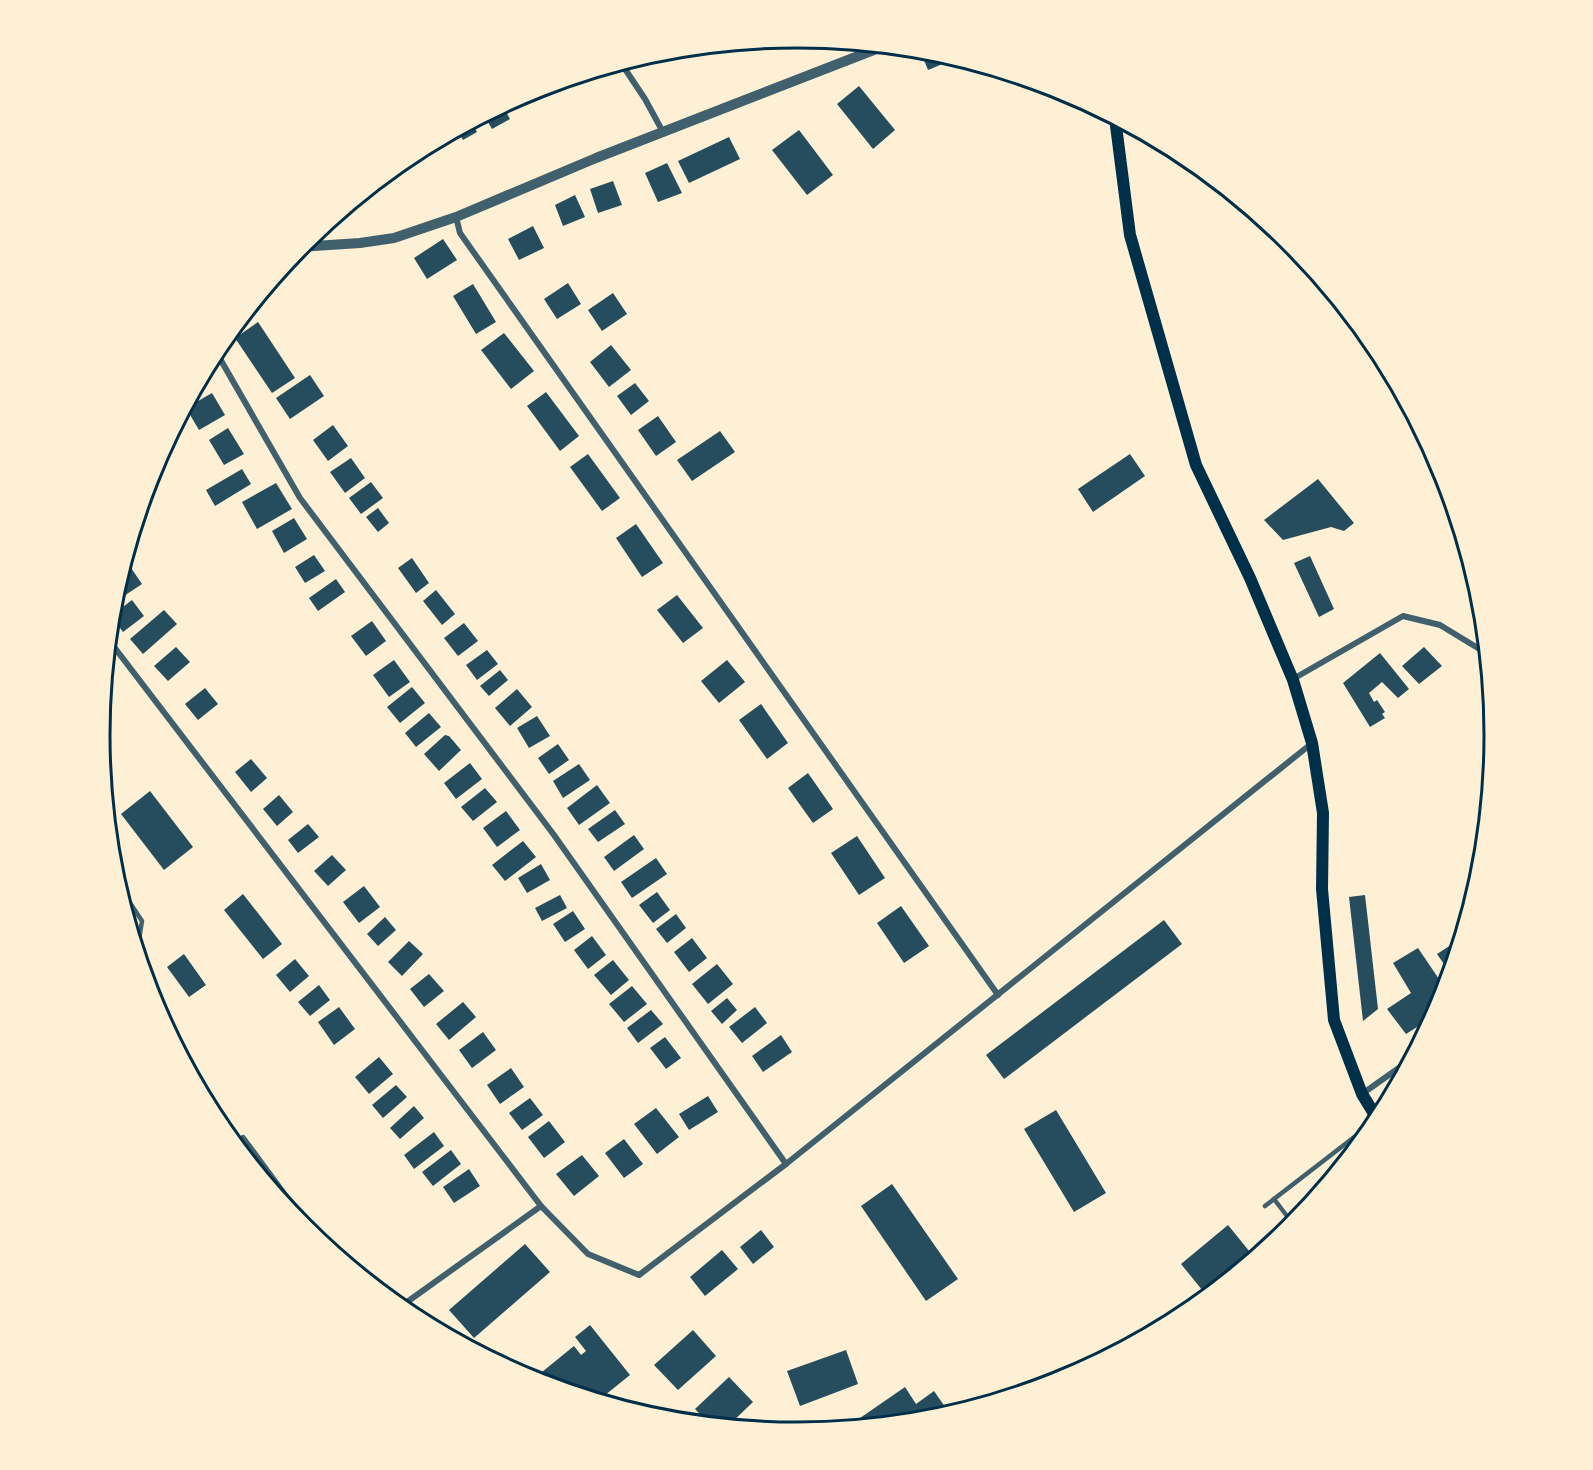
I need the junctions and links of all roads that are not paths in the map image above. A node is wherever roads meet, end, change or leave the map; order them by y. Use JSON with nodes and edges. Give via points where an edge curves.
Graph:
{"nodes":[{"id":1,"x":869,"y":52,"type":"edge"},
{"id":2,"x":625,"y":70,"type":"edge"},
{"id":3,"x":1116,"y":128,"type":"edge"},
{"id":4,"x":664,"y":133,"type":"junction"},
{"id":5,"x":456,"y":217,"type":"junction"},
{"id":6,"x":314,"y":246,"type":"edge"},
{"id":7,"x":221,"y":360,"type":"edge"},
{"id":8,"x":1478,"y":647,"type":"edge"},
{"id":9,"x":115,"y":648,"type":"edge"},
{"id":10,"x":1293,"y":680,"type":"junction"},
{"id":11,"x":1312,"y":743,"type":"junction"},
{"id":12,"x":131,"y":904,"type":"edge"},
{"id":13,"x":140,"y":935,"type":"edge"},
{"id":14,"x":998,"y":995,"type":"junction"},
{"id":15,"x":1396,"y":1070,"type":"edge"},
{"id":16,"x":1362,"y":1094,"type":"junction"},
{"id":17,"x":1372,"y":1110,"type":"edge"},
{"id":18,"x":243,"y":1138,"type":"dead end"},
{"id":19,"x":1352,"y":1139,"type":"edge"},
{"id":20,"x":786,"y":1164,"type":"junction"},
{"id":21,"x":282,"y":1190,"type":"edge"},
{"id":22,"x":1274,"y":1199,"type":"junction"},
{"id":23,"x":541,"y":1206,"type":"junction"},
{"id":24,"x":1265,"y":1206,"type":"dead end"},
{"id":25,"x":1287,"y":1216,"type":"edge"},
{"id":26,"x":408,"y":1301,"type":"edge"}],
"edges":[{"from":1,"to":4,"type":"street"},
{"from":2,"to":4,"type":"street"},
{"from":3,"to":10,"type":"main road","via":[[1130,235],[1196,465]]},
{"from":4,"to":5,"type":"street"},
{"from":5,"to":6,"type":"street","via":[[394,238]]},
{"from":5,"to":14,"type":"street","via":[[460,233]]},
{"from":7,"to":20,"type":"street","via":[[300,498],[554,835]]},
{"from":8,"to":10,"type":"street","via":[[1440,625],[1403,616]]},
{"from":9,"to":23,"type":"street"},
{"from":10,"to":11,"type":"main road"},
{"from":11,"to":14,"type":"street"},
{"from":11,"to":16,"type":"main road","via":[[1323,813],[1322,889],[1334,1020]]},
{"from":12,"to":13,"type":"lane","via":[[142,921]]},
{"from":14,"to":20,"type":"street"},
{"from":15,"to":16,"type":"street"},
{"from":16,"to":17,"type":"main road"},
{"from":18,"to":21,"type":"street"},
{"from":19,"to":22,"type":"lane"},
{"from":20,"to":23,"type":"street","via":[[639,1275],[588,1254]]},
{"from":22,"to":24,"type":"lane"},
{"from":22,"to":25,"type":"lane"},
{"from":23,"to":26,"type":"street"}]}
